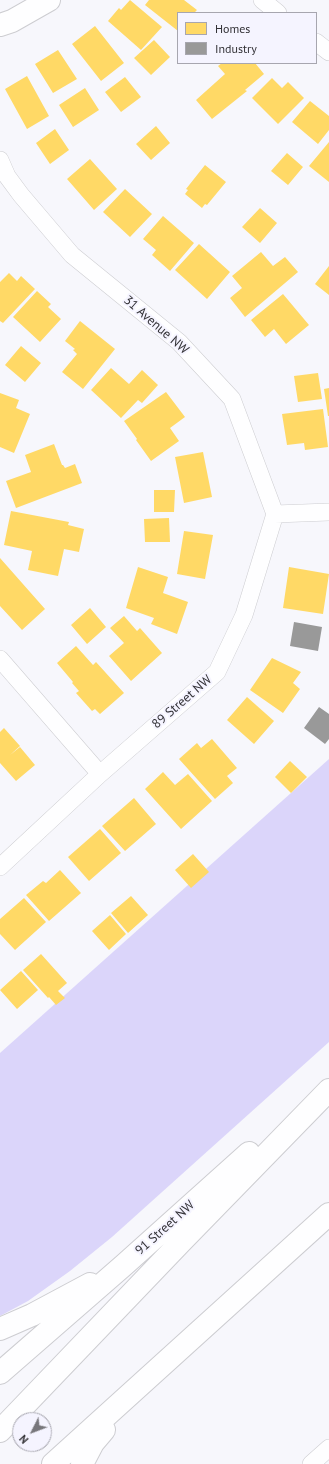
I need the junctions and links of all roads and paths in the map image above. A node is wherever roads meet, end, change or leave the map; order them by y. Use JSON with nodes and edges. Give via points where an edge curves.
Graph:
{"nodes":[{"id":1,"x":50,"y":0,"type":"edge"},
{"id":2,"x":262,"y":0,"type":"edge"},
{"id":3,"x":277,"y":12,"type":"edge"},
{"id":4,"x":0,"y":25,"type":"edge"},
{"id":5,"x":317,"y":43,"type":"edge"},
{"id":6,"x":329,"y":52,"type":"edge"},
{"id":7,"x":0,"y":160,"type":"edge"},
{"id":8,"x":329,"y":512,"type":"edge"},
{"id":9,"x":275,"y":514,"type":"junction"},
{"id":10,"x":0,"y":659,"type":"edge"},
{"id":11,"x":100,"y":774,"type":"junction"},
{"id":12,"x":0,"y":867,"type":"edge"},
{"id":13,"x":329,"y":1080,"type":"edge"},
{"id":14,"x":329,"y":1090,"type":"edge"},
{"id":15,"x":329,"y":1214,"type":"edge"},
{"id":16,"x":124,"y":1265,"type":"junction"},
{"id":17,"x":0,"y":1328,"type":"edge"},
{"id":18,"x":177,"y":1352,"type":"junction"},
{"id":19,"x":0,"y":1374,"type":"edge"},
{"id":20,"x":0,"y":1431,"type":"edge"},
{"id":21,"x":329,"y":1448,"type":"edge"},
{"id":22,"x":53,"y":1464,"type":"edge"},
{"id":23,"x":82,"y":1464,"type":"edge"},
{"id":24,"x":311,"y":1464,"type":"edge"}],
"edges":[{"from":1,"to":4,"type":"main road"},
{"from":2,"to":3,"type":"street"},
{"from":5,"to":6,"type":"street"},
{"from":7,"to":9,"type":"street","name":"31 Avenue NW","via":[[7,176],[21,195],[72,255],[179,342],[232,399]]},
{"from":8,"to":9,"type":"street"},
{"from":9,"to":11,"type":"street","name":"89 Street NW","via":[[244,615],[217,672]]},
{"from":10,"to":11,"type":"street"},
{"from":11,"to":12,"type":"street","name":"89 Street NW"},
{"from":13,"to":16,"type":"main road","name":"91 Street NW"},
{"from":14,"to":20,"type":"main road"},
{"from":15,"to":18,"type":"main road"},
{"from":16,"to":17,"type":"main road","via":[[32,1315]]},
{"from":16,"to":19,"type":"main road","name":"91 Street NW"},
{"from":18,"to":22,"type":"main road"},
{"from":18,"to":23,"type":"main road","via":[[93,1442]]},
{"from":21,"to":24,"type":"street"}]}
